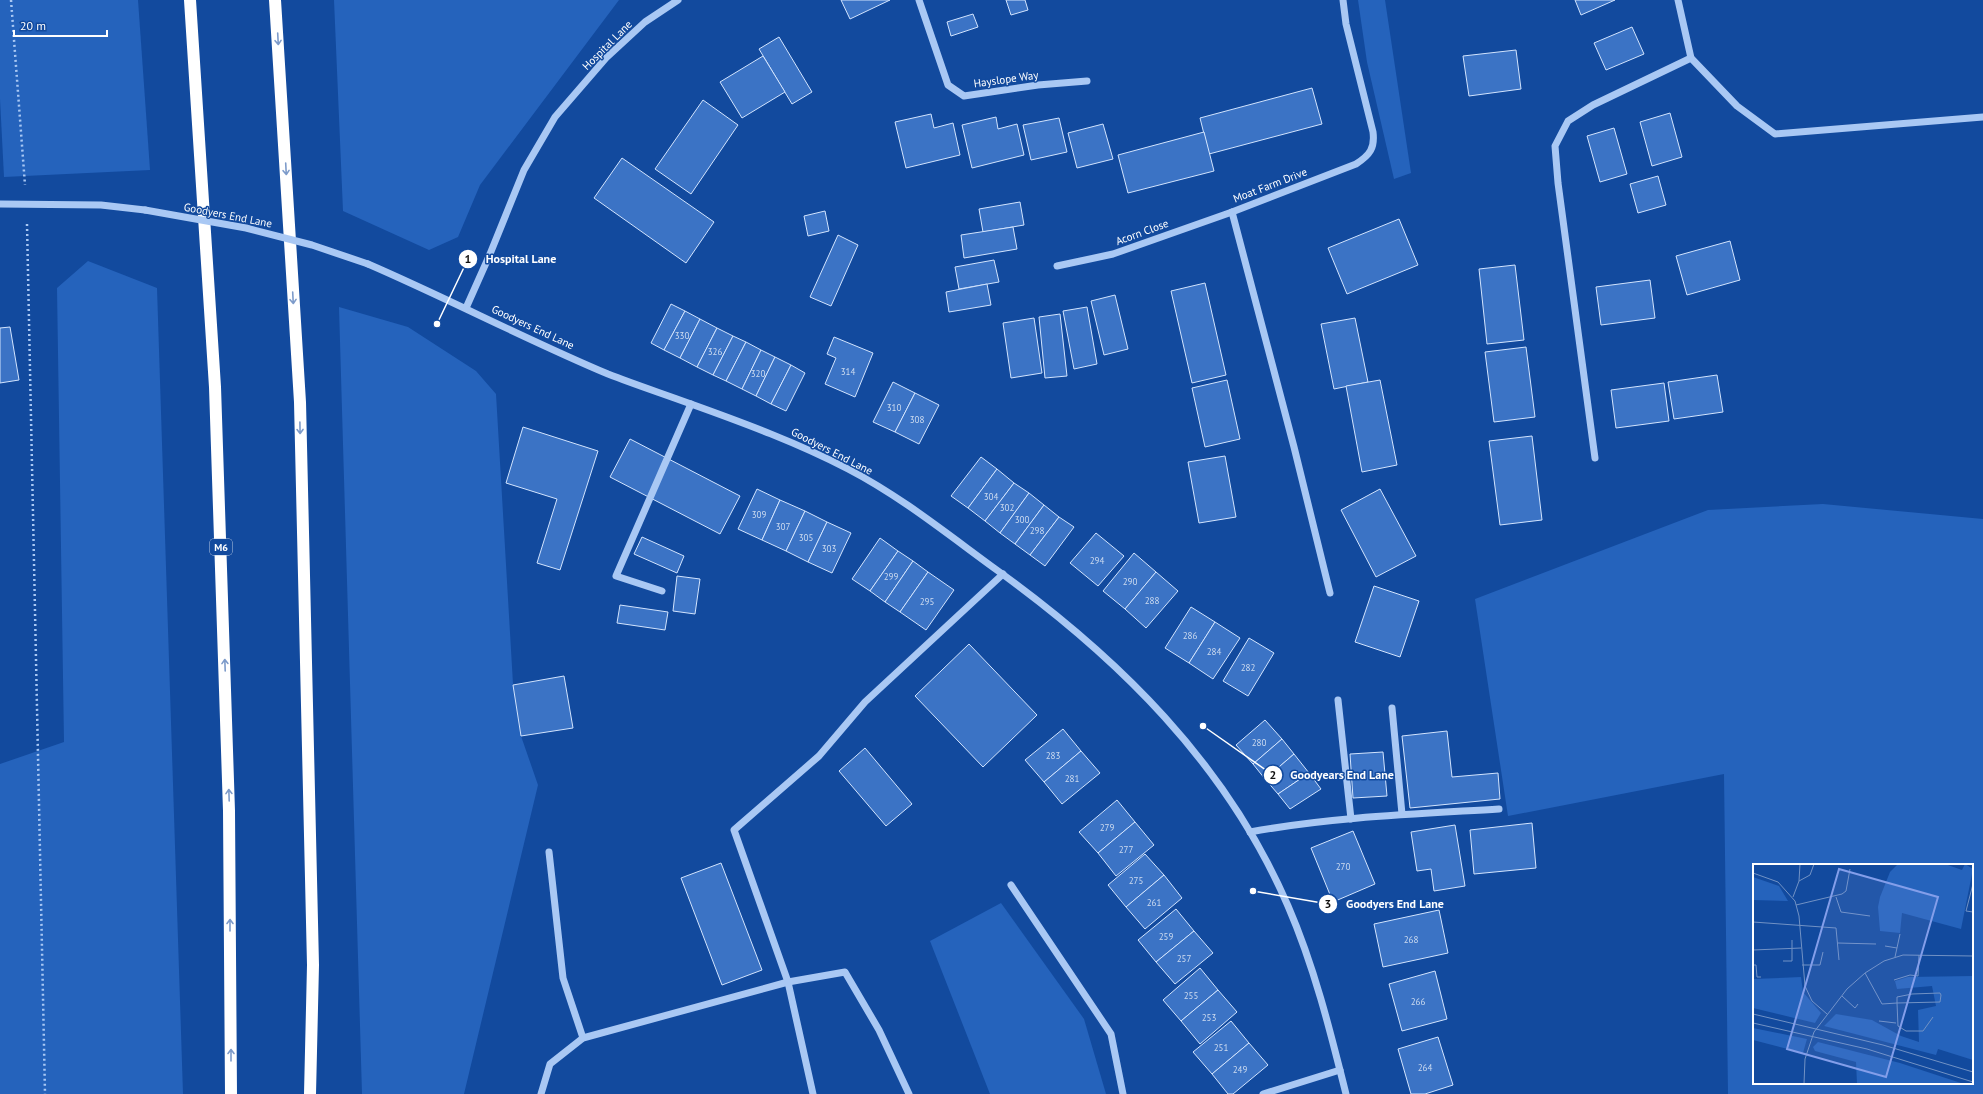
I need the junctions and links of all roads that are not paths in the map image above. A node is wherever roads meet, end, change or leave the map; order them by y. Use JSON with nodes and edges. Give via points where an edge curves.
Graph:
{"nodes":[{"id":1,"x":190,"y":0,"type":"edge"},
{"id":2,"x":275,"y":0,"type":"edge"},
{"id":3,"x":678,"y":0,"type":"edge"},
{"id":4,"x":919,"y":0,"type":"edge"},
{"id":5,"x":1343,"y":0,"type":"edge"},
{"id":6,"x":1678,"y":0,"type":"edge"},
{"id":7,"x":1691,"y":58,"type":"junction"},
{"id":8,"x":1087,"y":81,"type":"dead end"},
{"id":9,"x":1983,"y":117,"type":"edge"},
{"id":10,"x":0,"y":204,"type":"edge"},
{"id":11,"x":1232,"y":212,"type":"junction"},
{"id":12,"x":1056,"y":266,"type":"dead end"},
{"id":13,"x":466,"y":308,"type":"junction"},
{"id":14,"x":691,"y":404,"type":"junction"},
{"id":15,"x":1595,"y":458,"type":"dead end"},
{"id":16,"x":1003,"y":574,"type":"junction"},
{"id":17,"x":662,"y":591,"type":"dead end"},
{"id":18,"x":1330,"y":593,"type":"dead end"},
{"id":19,"x":1338,"y":700,"type":"dead end"},
{"id":20,"x":1392,"y":708,"type":"dead end"},
{"id":21,"x":1499,"y":809,"type":"dead end"},
{"id":22,"x":1402,"y":814,"type":"junction"},
{"id":23,"x":1351,"y":819,"type":"junction"},
{"id":24,"x":1250,"y":832,"type":"junction"},
{"id":25,"x":549,"y":852,"type":"dead end"},
{"id":26,"x":1011,"y":885,"type":"dead end"},
{"id":27,"x":788,"y":982,"type":"junction"},
{"id":28,"x":583,"y":1038,"type":"junction"},
{"id":29,"x":1340,"y":1070,"type":"junction"},
{"id":30,"x":231,"y":1094,"type":"edge"},
{"id":31,"x":310,"y":1094,"type":"edge"},
{"id":32,"x":541,"y":1094,"type":"edge"},
{"id":33,"x":813,"y":1094,"type":"edge"},
{"id":34,"x":910,"y":1094,"type":"edge"},
{"id":35,"x":1123,"y":1094,"type":"edge"},
{"id":36,"x":1263,"y":1094,"type":"edge"},
{"id":37,"x":1346,"y":1094,"type":"edge"}],
"edges":[{"from":30,"to":1,"type":"highway","number":"M6","one_way":true,"via":[[230,811],[216,402]]},
{"from":2,"to":31,"type":"highway","one_way":true,"via":[[300,402],[312,965]]},
{"from":3,"to":13,"type":"street","name":"Hospital Lane","via":[[645,22],[606,58],[555,117],[524,170]]},
{"from":4,"to":8,"type":"street","name":"Hayslope Way","via":[[948,85],[964,96]]},
{"from":5,"to":11,"type":"street","name":"Moat Farm Drive","via":[[1346,24],[1373,132],[1372,151],[1356,164]]},
{"from":6,"to":7,"type":"street"},
{"from":7,"to":9,"type":"street","via":[[1737,106],[1775,134]]},
{"from":7,"to":15,"type":"street","via":[[1593,105],[1574,117],[1568,121],[1555,146]]},
{"from":10,"to":13,"type":"street","name":"Goodyers End Lane","bridge":true,"via":[[101,205],[246,228],[312,245],[368,264]]},
{"from":11,"to":12,"type":"street","name":"Acorn Close","via":[[1113,254]]},
{"from":11,"to":18,"type":"street","name":"Moat Farm Drive"},
{"from":13,"to":14,"type":"street","name":"Goodyers End Lane","via":[[610,375]]},
{"from":14,"to":16,"type":"street","name":"Goodyers End Lane","via":[[784,439],[849,470],[935,523]]},
{"from":14,"to":17,"type":"street","via":[[616,576]]},
{"from":16,"to":24,"type":"street","name":"Goodyers End Lane","via":[[1049,608],[1108,658],[1147,697],[1211,771]]},
{"from":16,"to":27,"type":"street","via":[[865,702],[819,756],[734,830]]},
{"from":19,"to":23,"type":"street"},
{"from":20,"to":22,"type":"street"},
{"from":21,"to":22,"type":"street"},
{"from":22,"to":23,"type":"street"},
{"from":23,"to":24,"type":"street"},
{"from":24,"to":29,"type":"street","name":"Goodyers End Lane","via":[[1267,860],[1291,914],[1324,1009]]},
{"from":25,"to":28,"type":"street","via":[[563,978]]},
{"from":26,"to":35,"type":"street","via":[[1111,1034]]},
{"from":27,"to":28,"type":"street"},
{"from":27,"to":33,"type":"street"},
{"from":27,"to":34,"type":"street","via":[[845,972],[879,1030]]},
{"from":28,"to":32,"type":"street","via":[[550,1064]]},
{"from":29,"to":36,"type":"street"},
{"from":29,"to":37,"type":"street","name":"Goodyers End Lane"}]}
